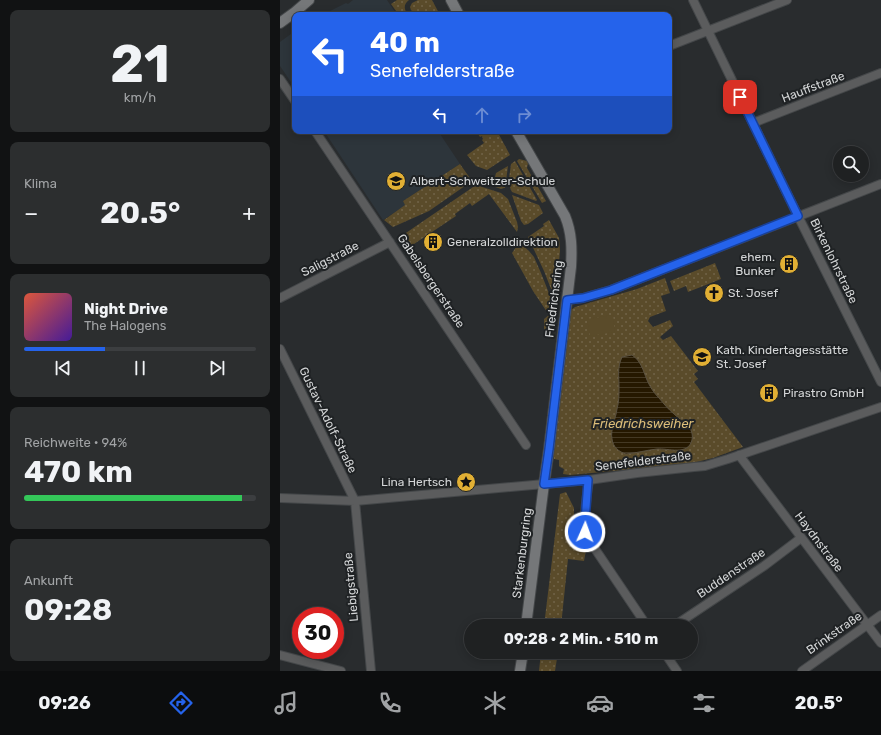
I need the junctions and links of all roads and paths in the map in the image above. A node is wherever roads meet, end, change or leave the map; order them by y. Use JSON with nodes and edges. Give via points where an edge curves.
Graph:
{"nodes":[{"id":1,"x":309,"y":0,"type":"edge"},
{"id":2,"x":318,"y":0,"type":"edge"},
{"id":3,"x":451,"y":0,"type":"edge"},
{"id":4,"x":693,"y":0,"type":"edge"},
{"id":5,"x":787,"y":0,"type":"edge"},
{"id":6,"x":295,"y":12,"type":"joint"},
{"id":7,"x":457,"y":12,"type":"edge"},
{"id":8,"x":292,"y":14,"type":"edge"},
{"id":9,"x":280,"y":23,"type":"edge"},
{"id":10,"x":708,"y":31,"type":"junction"},
{"id":11,"x":672,"y":45,"type":"edge"},
{"id":12,"x":881,"y":72,"type":"edge"},
{"id":13,"x":280,"y":79,"type":"edge"},
{"id":14,"x":292,"y":97,"type":"edge"},
{"id":15,"x":753,"y":123,"type":"junction"},
{"id":16,"x":317,"y":134,"type":"edge"},
{"id":17,"x":518,"y":134,"type":"edge"},
{"id":18,"x":881,"y":184,"type":"edge"},
{"id":19,"x":798,"y":216,"type":"junction"},
{"id":20,"x":390,"y":242,"type":"junction"},
{"id":21,"x":280,"y":298,"type":"edge"},
{"id":22,"x":567,"y":300,"type":"junction"},
{"id":23,"x":280,"y":349,"type":"edge"},
{"id":24,"x":881,"y":382,"type":"edge"},
{"id":25,"x":881,"y":407,"type":"edge"},
{"id":26,"x":526,"y":445,"type":"dead end"},
{"id":27,"x":739,"y":455,"type":"junction"},
{"id":28,"x":588,"y":480,"type":"junction"},
{"id":29,"x":544,"y":484,"type":"junction"},
{"id":30,"x":280,"y":498,"type":"edge"},
{"id":31,"x":355,"y":501,"type":"junction"},
{"id":32,"x":801,"y":538,"type":"junction"},
{"id":33,"x":881,"y":615,"type":"edge"},
{"id":34,"x":527,"y":619,"type":"edge"},
{"id":35,"x":642,"y":619,"type":"edge"},
{"id":36,"x":684,"y":619,"type":"edge"},
{"id":37,"x":867,"y":625,"type":"junction"},
{"id":38,"x":881,"y":643,"type":"edge"},
{"id":39,"x":280,"y":655,"type":"edge"},
{"id":40,"x":522,"y":659,"type":"edge"},
{"id":41,"x":669,"y":659,"type":"edge"},
{"id":42,"x":341,"y":671,"type":"edge"},
{"id":43,"x":371,"y":671,"type":"edge"},
{"id":44,"x":520,"y":671,"type":"edge"},
{"id":45,"x":677,"y":671,"type":"edge"},
{"id":46,"x":802,"y":671,"type":"edge"}],
"edges":[{"from":1,"to":6,"type":"street"},
{"from":2,"to":6,"type":"street"},
{"from":3,"to":7,"type":"street"},
{"from":4,"to":10,"type":"street","name":"Birkenlohrstraße"},
{"from":5,"to":10,"type":"street"},
{"from":8,"to":9,"type":"street"},
{"from":10,"to":11,"type":"street"},
{"from":10,"to":15,"type":"street","name":"Birkenlohrstraße"},
{"from":12,"to":15,"type":"street","name":"Hauffstraße"},
{"from":13,"to":14,"type":"street"},
{"from":15,"to":19,"type":"street","name":"Birkenlohrstraße"},
{"from":16,"to":20,"type":"street","name":"Gabelsbergerstraße"},
{"from":17,"to":22,"type":"street","name":"Friedrichsring","via":[[568,225],[572,254]]},
{"from":18,"to":19,"type":"street"},
{"from":19,"to":22,"type":"street","via":[[611,290]]},
{"from":19,"to":24,"type":"street","name":"Birkenlohrstraße"},
{"from":20,"to":21,"type":"street","name":"Saligstraße"},
{"from":20,"to":26,"type":"street","name":"Gabelsbergerstraße"},
{"from":22,"to":29,"type":"street","name":"Friedrichsring"},
{"from":23,"to":31,"type":"street","name":"Gustav-Adolf-Straße"},
{"from":25,"to":27,"type":"street","name":"Senefelderstraße"},
{"from":27,"to":28,"type":"street","name":"Senefelderstraße","via":[[694,467]]},
{"from":27,"to":32,"type":"street","name":"Haydnstraße"},
{"from":28,"to":29,"type":"street","name":"Senefelderstraße"},
{"from":28,"to":35,"type":"street","via":[[585,532]]},
{"from":29,"to":31,"type":"street","name":"Senefelderstraße"},
{"from":29,"to":34,"type":"street","name":"Starkenburgring"},
{"from":30,"to":31,"type":"street","name":"Senefelderstraße"},
{"from":31,"to":43,"type":"street","name":"Liebigstraße"},
{"from":32,"to":36,"type":"street","name":"Buddenstraße"},
{"from":32,"to":37,"type":"street","name":"Haydnstraße"},
{"from":33,"to":37,"type":"street","name":"Brinkstraße"},
{"from":37,"to":38,"type":"street","name":"Haydnstraße"},
{"from":37,"to":46,"type":"street","name":"Brinkstraße"},
{"from":39,"to":42,"type":"street"},
{"from":40,"to":44,"type":"street"},
{"from":41,"to":45,"type":"street"}]}
